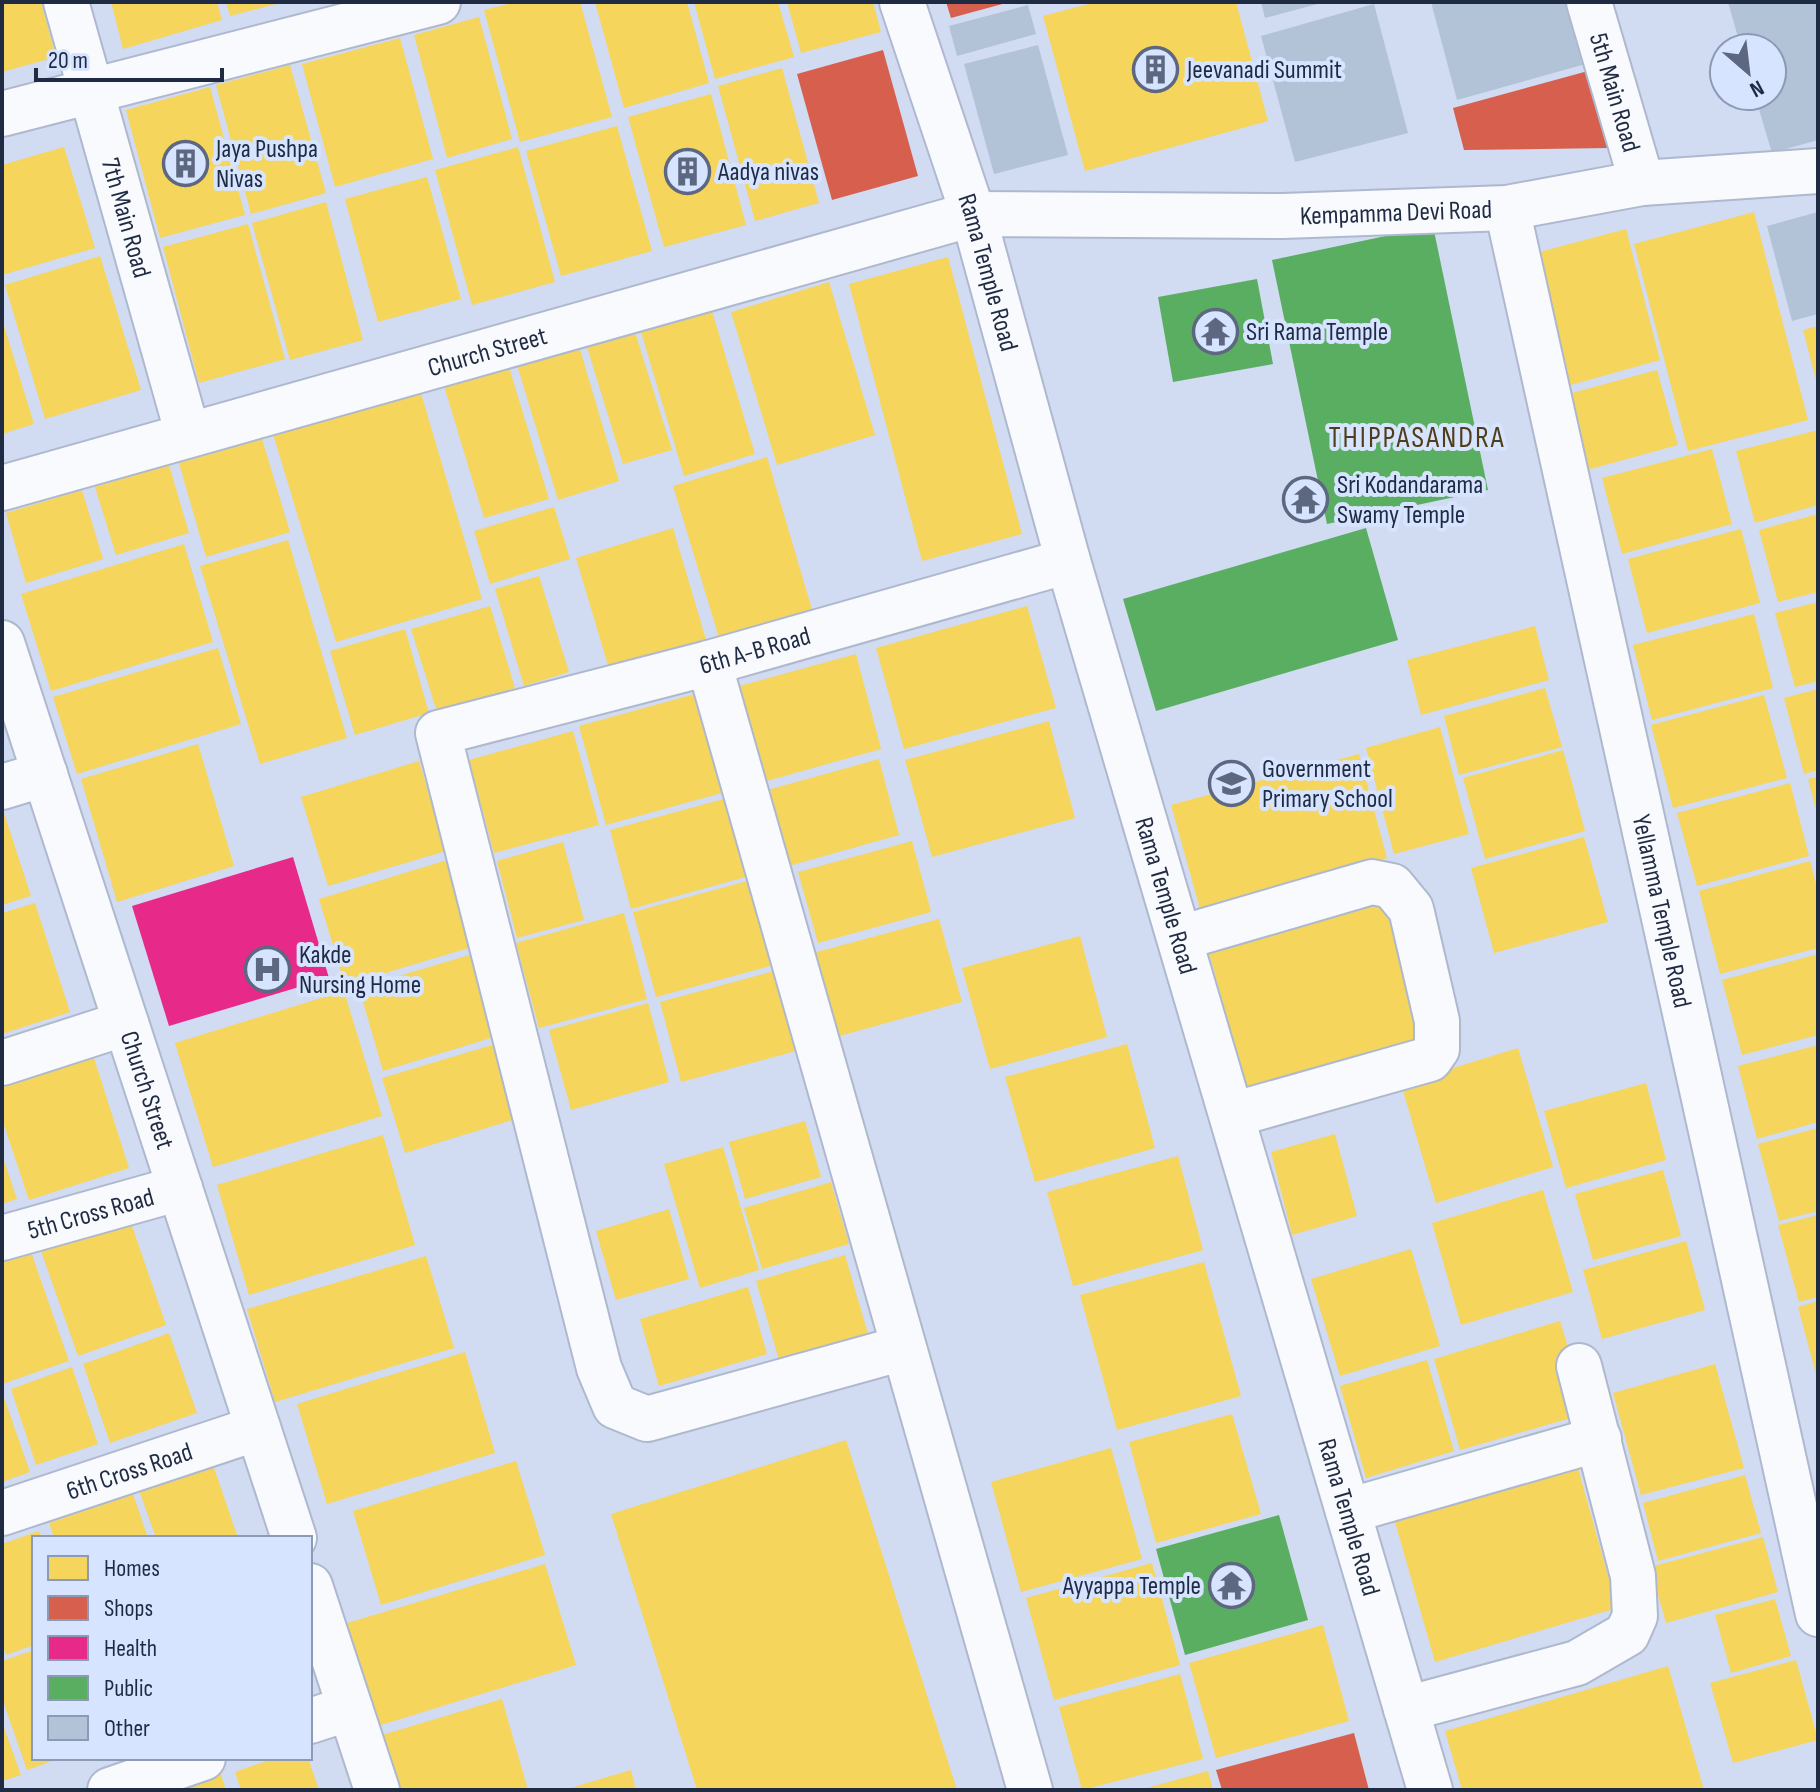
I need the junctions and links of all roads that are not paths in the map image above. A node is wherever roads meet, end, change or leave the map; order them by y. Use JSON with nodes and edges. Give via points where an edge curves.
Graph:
{"nodes":[{"id":1,"x":66,"y":2,"type":"edge"},
{"id":2,"x":438,"y":2,"type":"edge"},
{"id":3,"x":902,"y":2,"type":"edge"},
{"id":4,"x":1589,"y":2,"type":"edge"},
{"id":5,"x":91,"y":90,"type":"junction"},
{"id":6,"x":2,"y":114,"type":"edge"},
{"id":7,"x":1818,"y":171,"type":"edge"},
{"id":8,"x":1642,"y":183,"type":"junction"},
{"id":9,"x":1507,"y":208,"type":"junction"},
{"id":10,"x":973,"y":214,"type":"junction"},
{"id":11,"x":188,"y":435,"type":"junction"},
{"id":12,"x":2,"y":488,"type":"edge"},
{"id":13,"x":1068,"y":561,"type":"junction"},
{"id":14,"x":2,"y":643,"type":"edge"},
{"id":15,"x":709,"y":663,"type":"junction"},
{"id":16,"x":45,"y":774,"type":"junction"},
{"id":17,"x":2,"y":787,"type":"edge"},
{"id":18,"x":1180,"y":938,"type":"junction"},
{"id":19,"x":126,"y":1023,"type":"junction"},
{"id":20,"x":2,"y":1063,"type":"edge"},
{"id":21,"x":1225,"y":1066,"type":"junction"},
{"id":22,"x":180,"y":1188,"type":"junction"},
{"id":23,"x":2,"y":1238,"type":"edge"},
{"id":24,"x":903,"y":1348,"type":"junction"},
{"id":25,"x":1579,"y":1366,"type":"dead end"},
{"id":26,"x":258,"y":1428,"type":"junction"},
{"id":27,"x":1599,"y":1439,"type":"junction"},
{"id":28,"x":1360,"y":1508,"type":"junction"},
{"id":29,"x":2,"y":1513,"type":"edge"},
{"id":30,"x":293,"y":1536,"type":"edge"},
{"id":31,"x":312,"y":1599,"type":"edge"},
{"id":32,"x":1818,"y":1614,"type":"edge"},
{"id":33,"x":1420,"y":1705,"type":"junction"},
{"id":34,"x":330,"y":1715,"type":"edge"},
{"id":35,"x":197,"y":1760,"type":"edge"},
{"id":36,"x":1436,"y":1778,"type":"edge"},
{"id":37,"x":110,"y":1790,"type":"edge"},
{"id":38,"x":377,"y":1790,"type":"edge"},
{"id":39,"x":1030,"y":1790,"type":"edge"}],
"edges":[{"from":1,"to":5,"type":"street","name":"7th Main Road"},
{"from":2,"to":5,"type":"street"},
{"from":3,"to":10,"type":"street","name":"Rama Temple Road"},
{"from":4,"to":8,"type":"street","name":"5th Main Road"},
{"from":5,"to":6,"type":"street"},
{"from":5,"to":11,"type":"street","name":"7th Main Road"},
{"from":7,"to":8,"type":"street","name":"Kempamma Devi Road"},
{"from":8,"to":9,"type":"street","name":"Kempamma Devi Road"},
{"from":9,"to":10,"type":"street","name":"Kempamma Devi Road","via":[[1283,216]]},
{"from":9,"to":32,"type":"street","name":"Yellamma Temple Road"},
{"from":10,"to":11,"type":"street","name":"Church Street"},
{"from":10,"to":13,"type":"street","name":"Rama Temple Road"},
{"from":11,"to":12,"type":"street","name":"Church Street"},
{"from":13,"to":15,"type":"street","name":"6th A-B Road"},
{"from":13,"to":18,"type":"street","name":"Rama Temple Road"},
{"from":14,"to":16,"type":"street","name":"Church Street"},
{"from":15,"to":24,"type":"street"},
{"from":15,"to":24,"type":"street","name":"6th A-B Road","via":[[438,733],[599,1368],[615,1406],[647,1419]]},
{"from":16,"to":17,"type":"street"},
{"from":16,"to":19,"type":"street","name":"Church Street"},
{"from":18,"to":21,"type":"street","name":"Rama Temple Road"},
{"from":18,"to":21,"type":"street","via":[[1372,882],[1392,886],[1411,909],[1437,1021],[1437,1049],[1430,1059]]},
{"from":19,"to":20,"type":"street"},
{"from":19,"to":22,"type":"street","name":"Church Street"},
{"from":21,"to":28,"type":"street","name":"Rama Temple Road"},
{"from":22,"to":23,"type":"street","name":"5th Cross Road"},
{"from":22,"to":26,"type":"street","name":"Church Street"},
{"from":24,"to":39,"type":"street"},
{"from":25,"to":27,"type":"street"},
{"from":26,"to":29,"type":"street","name":"6th Cross Road"},
{"from":26,"to":30,"type":"street","name":"Church Street"},
{"from":27,"to":28,"type":"street"},
{"from":27,"to":33,"type":"street","via":[[1633,1576],[1635,1616],[1627,1634],[1577,1663]]},
{"from":28,"to":33,"type":"street","name":"Rama Temple Road"},
{"from":31,"to":34,"type":"street"},
{"from":33,"to":36,"type":"street","name":"Rama Temple Road"},
{"from":34,"to":38,"type":"street"},
{"from":35,"to":37,"type":"street"}]}
